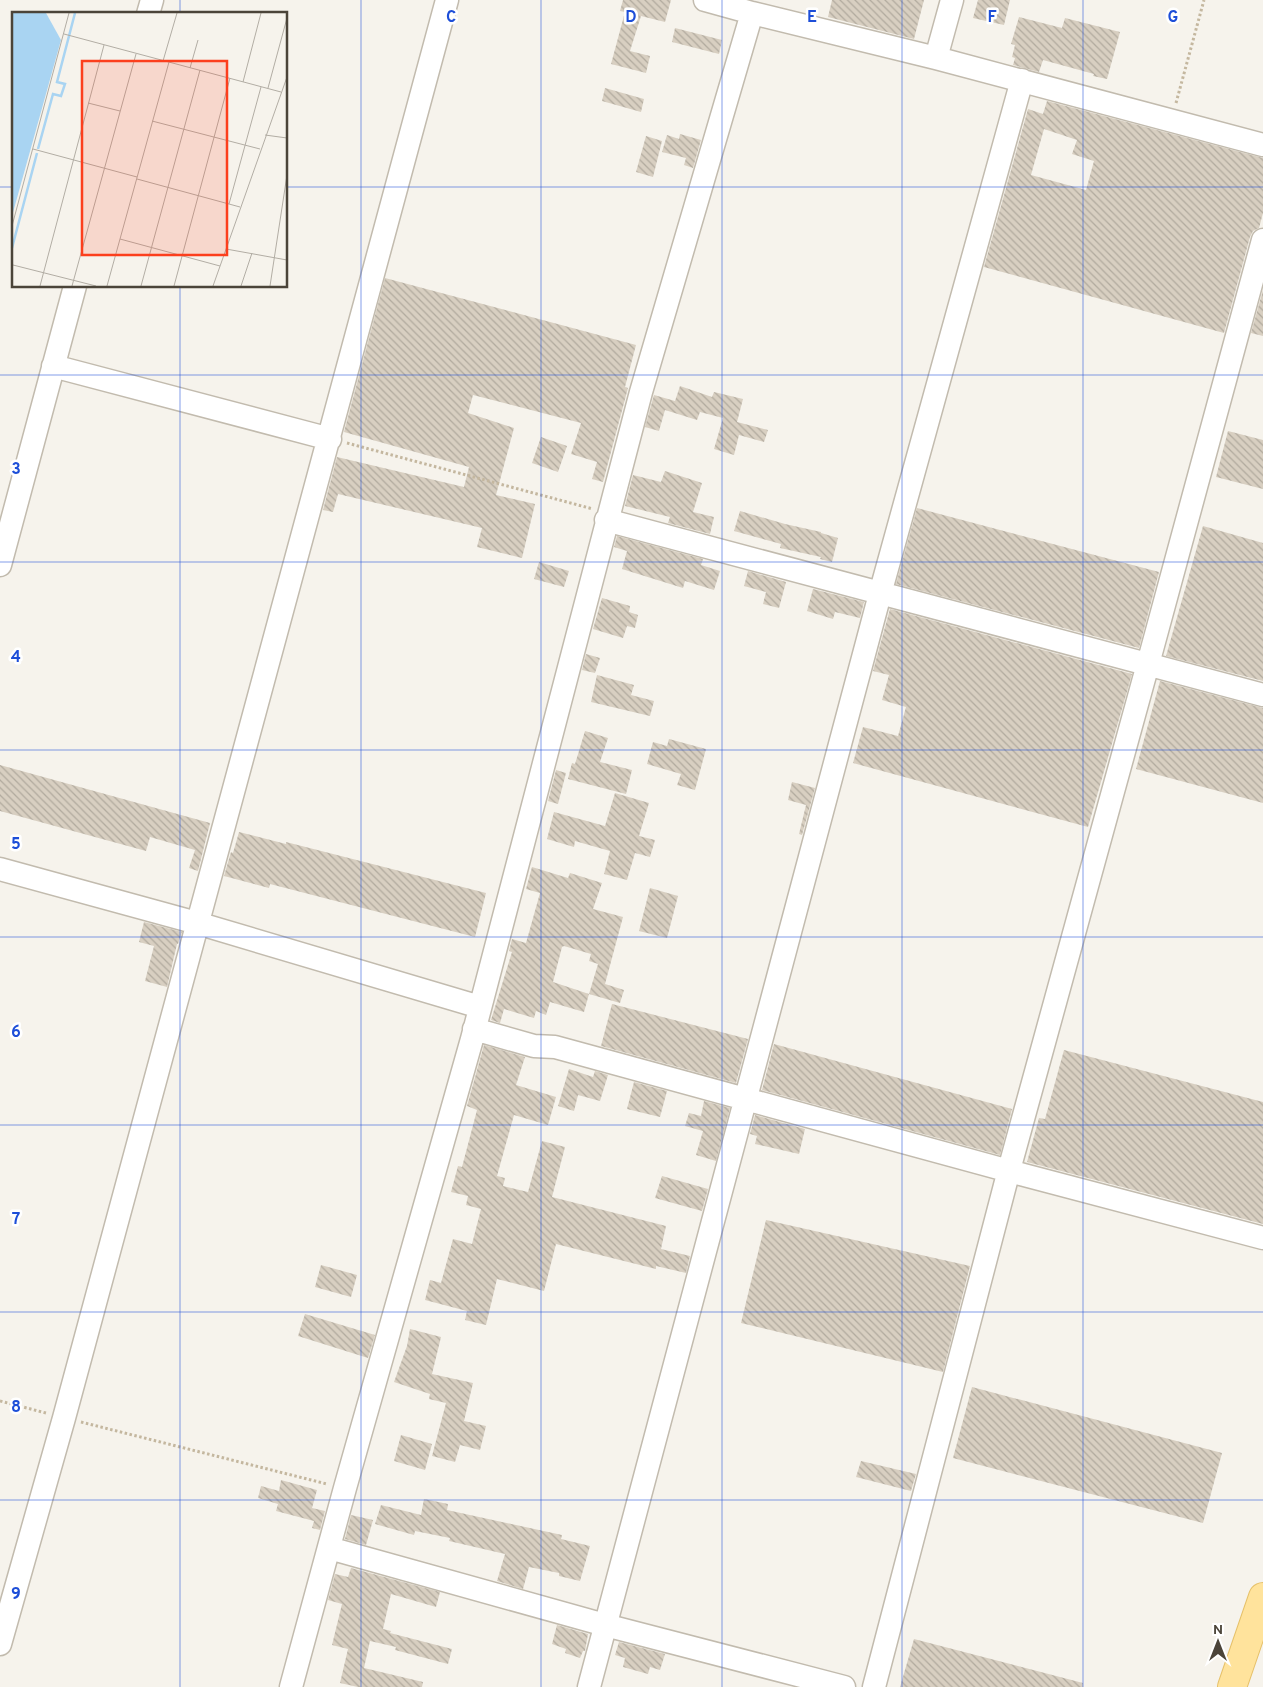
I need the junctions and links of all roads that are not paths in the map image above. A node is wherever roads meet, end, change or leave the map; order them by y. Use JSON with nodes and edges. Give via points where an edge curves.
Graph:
{"nodes":[{"id":1,"x":447,"y":0,"type":"edge"},
{"id":2,"x":706,"y":0,"type":"edge"},
{"id":3,"x":952,"y":0,"type":"edge"},
{"id":4,"x":752,"y":13,"type":"junction"},
{"id":5,"x":936,"y":58,"type":"junction"},
{"id":6,"x":1022,"y":80,"type":"junction"},
{"id":7,"x":1263,"y":145,"type":"edge"},
{"id":8,"x":1263,"y":240,"type":"edge"},
{"id":9,"x":74,"y":288,"type":"edge"},
{"id":10,"x":53,"y":366,"type":"junction"},
{"id":11,"x":330,"y":439,"type":"junction"},
{"id":12,"x":607,"y":517,"type":"junction"},
{"id":13,"x":0,"y":565,"type":"edge"},
{"id":14,"x":880,"y":594,"type":"junction"},
{"id":15,"x":1148,"y":664,"type":"junction"},
{"id":16,"x":1263,"y":695,"type":"edge"},
{"id":17,"x":0,"y":869,"type":"edge"},
{"id":18,"x":197,"y":923,"type":"junction"},
{"id":19,"x":480,"y":1007,"type":"junction"},
{"id":20,"x":474,"y":1029,"type":"junction"},
{"id":21,"x":745,"y":1098,"type":"junction"},
{"id":22,"x":1009,"y":1170,"type":"junction"},
{"id":23,"x":1263,"y":1238,"type":"edge"},
{"id":24,"x":329,"y":1548,"type":"junction"},
{"id":25,"x":1263,"y":1597,"type":"edge"},
{"id":26,"x":605,"y":1625,"type":"junction"},
{"id":27,"x":1257,"y":1634,"type":"edge"},
{"id":28,"x":0,"y":1644,"type":"edge"},
{"id":29,"x":291,"y":1687,"type":"edge"},
{"id":30,"x":588,"y":1687,"type":"edge"},
{"id":31,"x":844,"y":1687,"type":"edge"},
{"id":32,"x":874,"y":1687,"type":"edge"},
{"id":33,"x":1232,"y":1687,"type":"edge"}],
"edges":[{"from":1,"to":11,"type":"street"},
{"from":2,"to":4,"type":"street"},
{"from":3,"to":5,"type":"street"},
{"from":4,"to":5,"type":"street"},
{"from":4,"to":12,"type":"street"},
{"from":5,"to":6,"type":"street"},
{"from":6,"to":7,"type":"street"},
{"from":6,"to":14,"type":"street"},
{"from":8,"to":15,"type":"street"},
{"from":9,"to":10,"type":"street"},
{"from":10,"to":11,"type":"street"},
{"from":10,"to":13,"type":"street"},
{"from":11,"to":18,"type":"street"},
{"from":12,"to":14,"type":"street"},
{"from":12,"to":19,"type":"street"},
{"from":14,"to":15,"type":"street"},
{"from":14,"to":21,"type":"street"},
{"from":15,"to":16,"type":"street"},
{"from":15,"to":22,"type":"street"},
{"from":17,"to":18,"type":"street"},
{"from":18,"to":19,"type":"street"},
{"from":18,"to":28,"type":"street"},
{"from":19,"to":20,"type":"street"},
{"from":20,"to":21,"type":"street","via":[[534,1046],[555,1047]]},
{"from":20,"to":24,"type":"street"},
{"from":21,"to":22,"type":"street"},
{"from":21,"to":26,"type":"street"},
{"from":22,"to":23,"type":"street"},
{"from":22,"to":32,"type":"street"},
{"from":24,"to":26,"type":"street"},
{"from":24,"to":29,"type":"street"},
{"from":25,"to":27,"type":"main road"},
{"from":26,"to":30,"type":"street"},
{"from":26,"to":31,"type":"street"},
{"from":27,"to":33,"type":"main road"}]}
